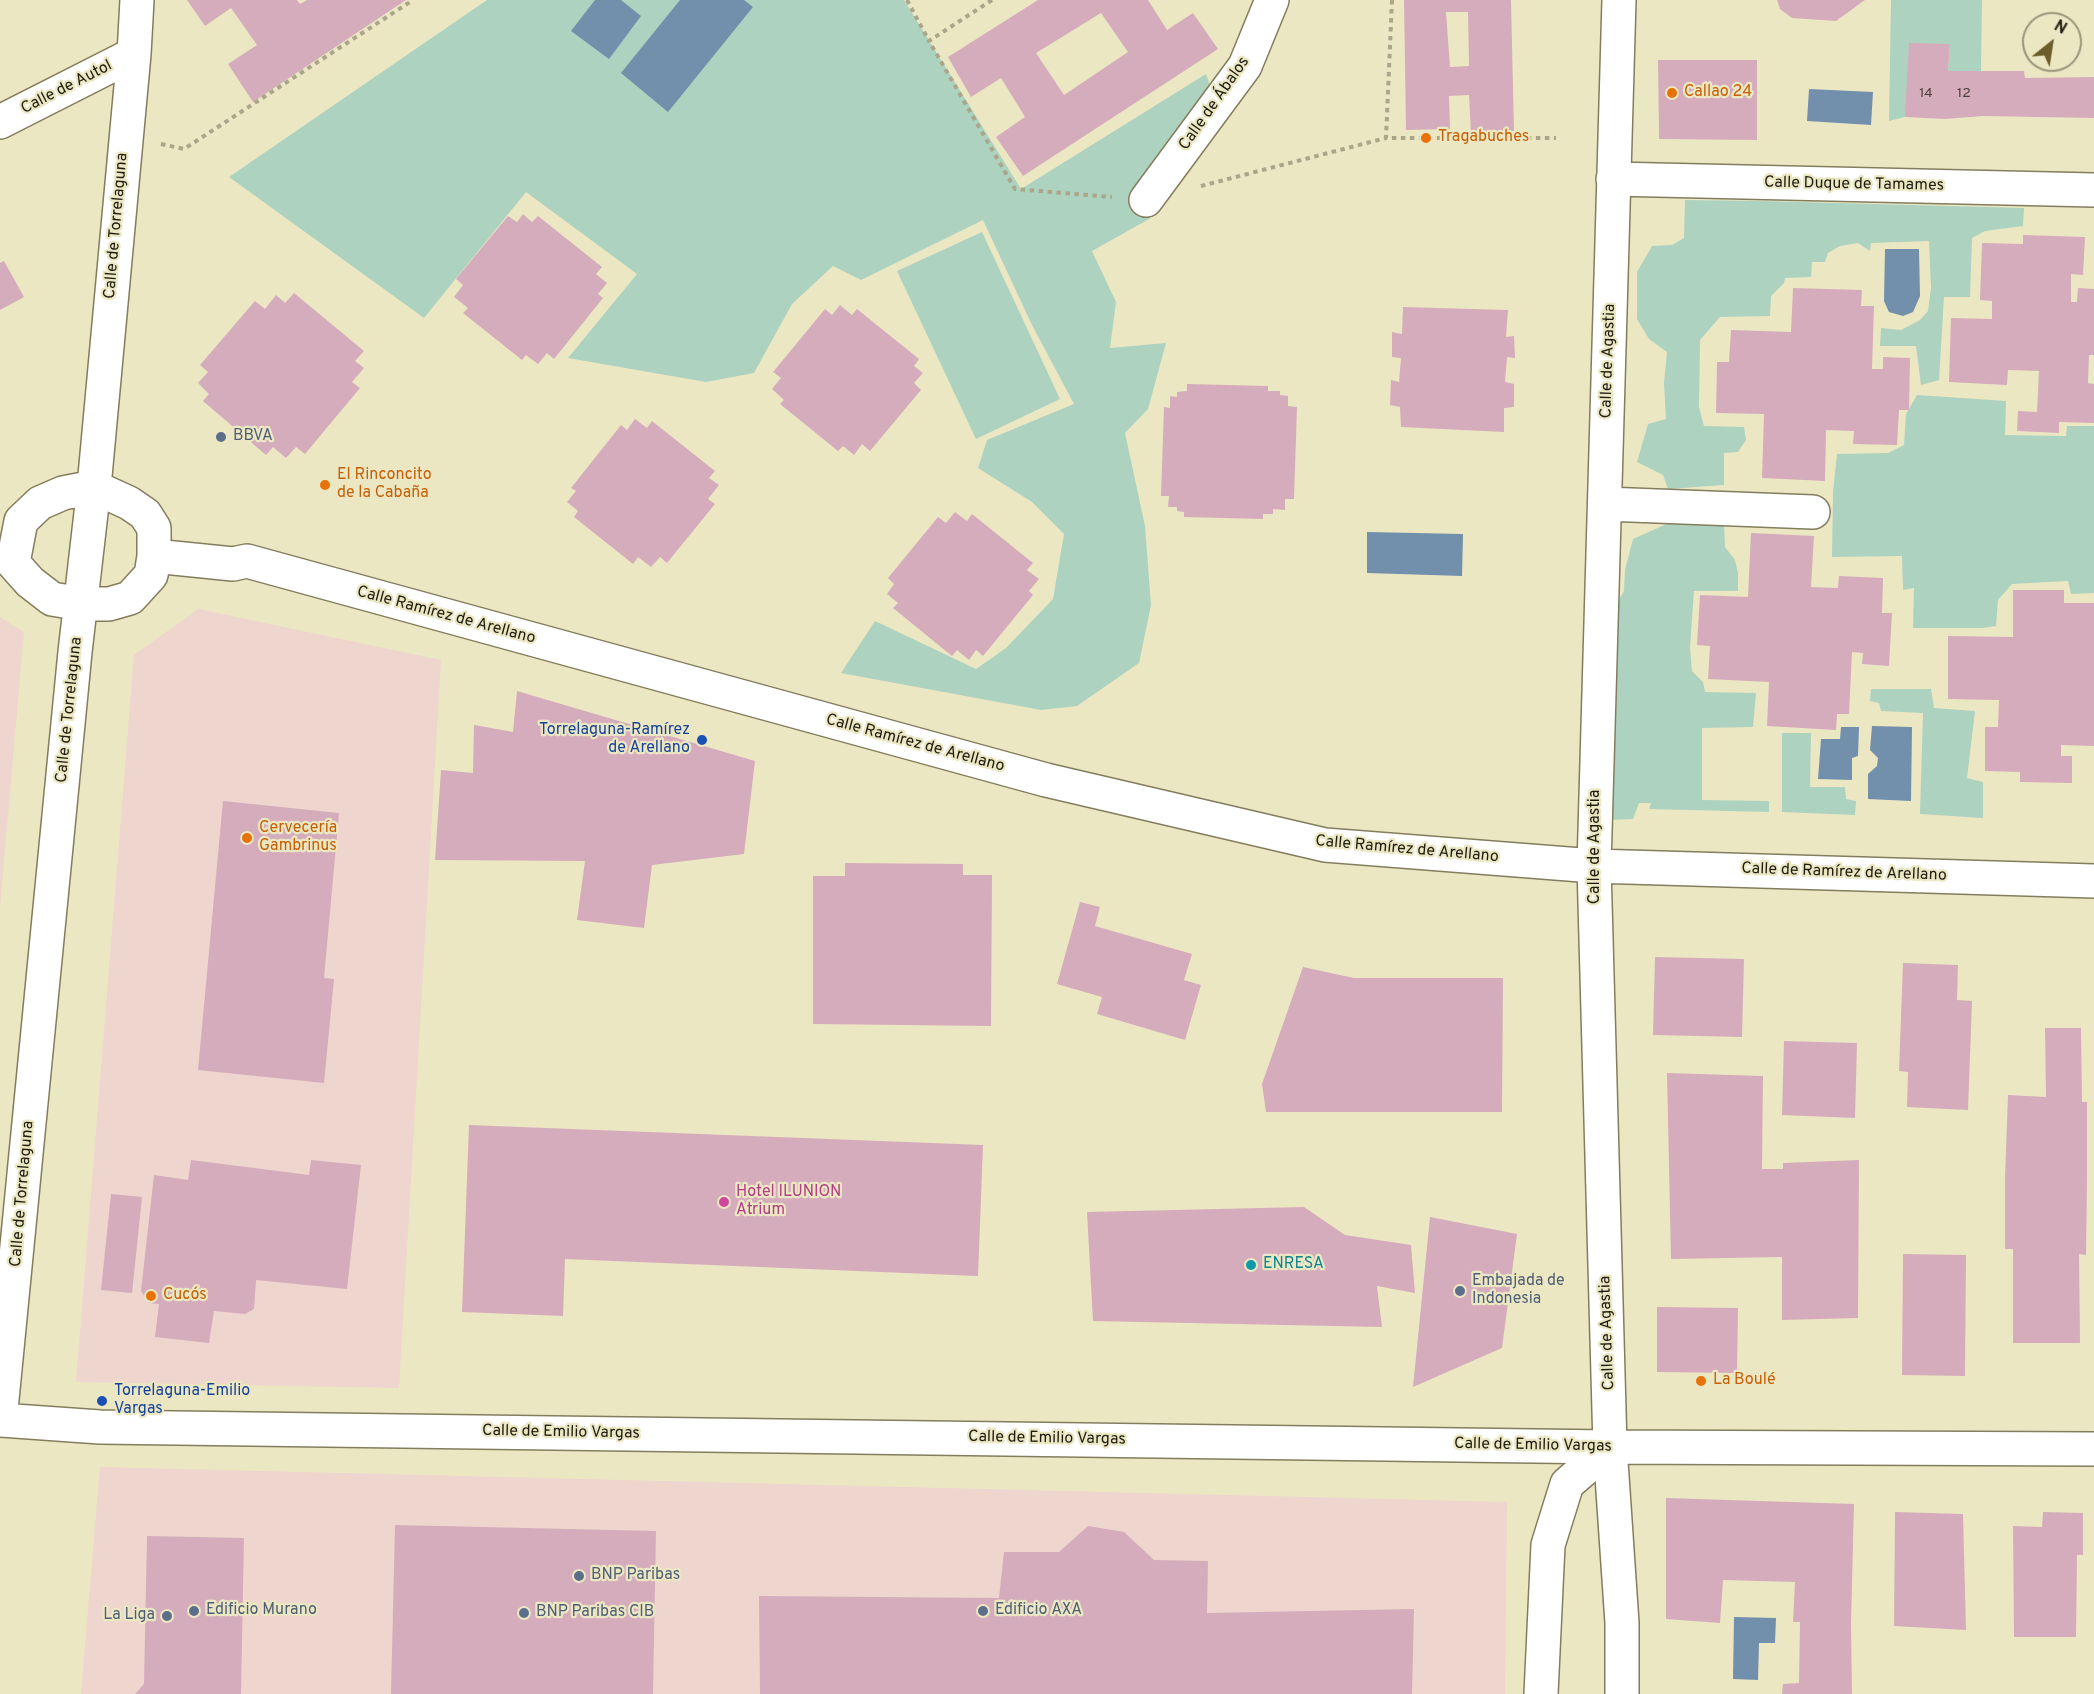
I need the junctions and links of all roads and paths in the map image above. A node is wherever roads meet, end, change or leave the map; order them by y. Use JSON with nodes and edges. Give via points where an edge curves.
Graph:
{"nodes":[{"id":1,"x":137,"y":0,"type":"edge"},
{"id":2,"x":413,"y":0,"type":"edge"},
{"id":3,"x":907,"y":0,"type":"edge"},
{"id":4,"x":992,"y":0,"type":"edge"},
{"id":5,"x":1272,"y":0,"type":"edge"},
{"id":6,"x":1392,"y":0,"type":"edge"},
{"id":7,"x":1619,"y":0,"type":"edge"},
{"id":8,"x":929,"y":41,"type":"junction"},
{"id":9,"x":134,"y":54,"type":"junction"},
{"id":10,"x":0,"y":122,"type":"edge"},
{"id":11,"x":126,"y":136,"type":"junction"},
{"id":12,"x":1386,"y":138,"type":"junction"},
{"id":13,"x":1556,"y":138,"type":"dead end"},
{"id":14,"x":1613,"y":179,"type":"junction"},
{"id":15,"x":2094,"y":190,"type":"edge"},
{"id":16,"x":1146,"y":200,"type":"junction"},
{"id":17,"x":94,"y":487,"type":"junction"},
{"id":18,"x":1605,"y":504,"type":"junction"},
{"id":19,"x":1813,"y":512,"type":"dead end"},
{"id":20,"x":10,"y":526,"type":"edge"},
{"id":21,"x":154,"y":542,"type":"junction"},
{"id":22,"x":6,"y":562,"type":"edge"},
{"id":23,"x":81,"y":604,"type":"junction"},
{"id":24,"x":1594,"y":866,"type":"junction"},
{"id":25,"x":2094,"y":881,"type":"edge"},
{"id":26,"x":0,"y":1420,"type":"edge"},
{"id":27,"x":1611,"y":1447,"type":"junction"},
{"id":28,"x":2094,"y":1449,"type":"edge"},
{"id":29,"x":1541,"y":1694,"type":"edge"},
{"id":30,"x":1622,"y":1694,"type":"edge"}],
"edges":[{"from":1,"to":9,"type":"main road","name":"Calle de Torrelaguna"},
{"from":2,"to":11,"type":"path","via":[[184,149]]},
{"from":3,"to":8,"type":"path"},
{"from":4,"to":8,"type":"path"},
{"from":5,"to":16,"type":"main road","name":"Calle de Ábalos","via":[[1245,66]]},
{"from":6,"to":12,"type":"path"},
{"from":7,"to":14,"type":"main road","name":"Calle de Agastia"},
{"from":8,"to":16,"type":"path","via":[[1015,189]]},
{"from":9,"to":10,"type":"main road","name":"Calle de Autol"},
{"from":9,"to":11,"type":"main road","name":"Calle de Torrelaguna"},
{"from":11,"to":17,"type":"main road","name":"Calle de Torrelaguna"},
{"from":12,"to":13,"type":"path"},
{"from":12,"to":16,"type":"path"},
{"from":14,"to":15,"type":"main road","name":"Calle Duque de Tamames"},
{"from":14,"to":18,"type":"main road","name":"Calle de Agastia"},
{"from":17,"to":20,"type":"main road","via":[[63,493],[40,503]]},
{"from":17,"to":21,"type":"main road","via":[[145,514]]},
{"from":17,"to":23,"type":"main road","name":"Calle de Torrelaguna"},
{"from":18,"to":19,"type":"main road"},
{"from":18,"to":24,"type":"main road","name":"Calle de Agastia"},
{"from":20,"to":22,"type":"main road"},
{"from":21,"to":23,"type":"main road","via":[[151,576],[130,598],[109,604]]},
{"from":21,"to":24,"type":"main road","name":"Calle Ramírez de Arellano","via":[[233,564],[247,561],[1046,780],[1325,845]]},
{"from":22,"to":23,"type":"main road","via":[[52,599]]},
{"from":23,"to":26,"type":"main road","name":"Calle de Torrelaguna"},
{"from":24,"to":25,"type":"main road","name":"Calle de Ramírez de Arellano"},
{"from":24,"to":27,"type":"main road","name":"Calle de Agastia"},
{"from":26,"to":27,"type":"main road","name":"Calle de Emilio Vargas","via":[[100,1427]]},
{"from":27,"to":28,"type":"main road","name":"Calle de Emilio Vargas"},
{"from":27,"to":29,"type":"main road","via":[[1568,1484],[1548,1545]]},
{"from":27,"to":30,"type":"main road","name":"Calle de Agastia","via":[[1622,1623]]}]}
